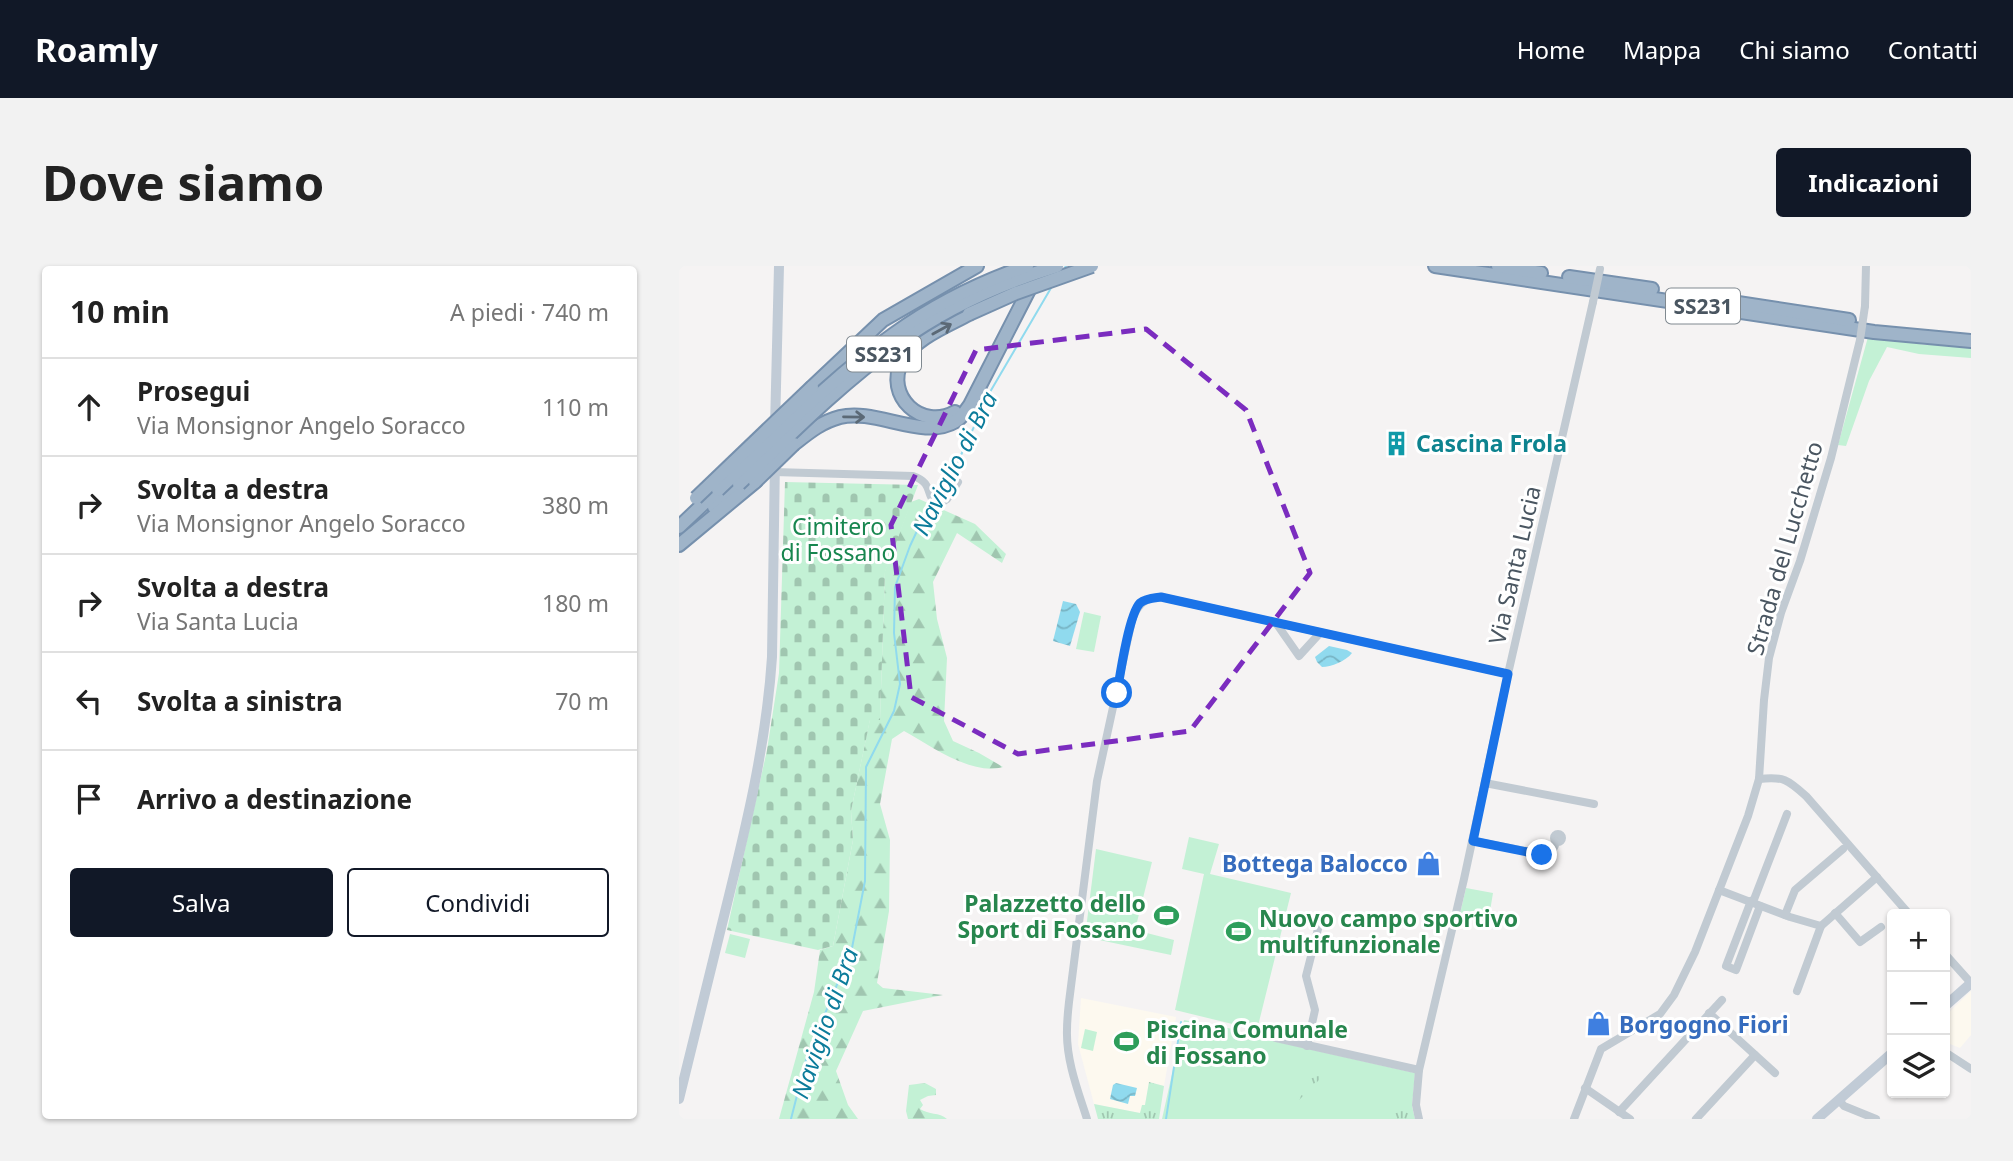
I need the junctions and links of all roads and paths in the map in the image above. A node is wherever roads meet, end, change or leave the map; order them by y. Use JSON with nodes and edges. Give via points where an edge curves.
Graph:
{"nodes":[{"id":1,"x":779,"y":266,"type":"edge"},
{"id":2,"x":977,"y":266,"type":"edge"},
{"id":3,"x":1027,"y":266,"type":"edge"},
{"id":4,"x":1041,"y":266,"type":"edge"},
{"id":5,"x":1057,"y":266,"type":"edge"},
{"id":6,"x":1092,"y":266,"type":"edge"},
{"id":7,"x":1435,"y":266,"type":"edge"},
{"id":8,"x":1498,"y":266,"type":"edge"},
{"id":9,"x":1866,"y":266,"type":"edge"},
{"id":10,"x":1600,"y":268,"type":"edge"},
{"id":11,"x":1971,"y":333,"type":"edge"},
{"id":12,"x":1971,"y":341,"type":"edge"},
{"id":13,"x":981,"y":384,"type":"junction"},
{"id":14,"x":774,"y":472,"type":"junction"},
{"id":15,"x":958,"y":482,"type":"dead end"},
{"id":16,"x":679,"y":520,"type":"edge"},
{"id":17,"x":679,"y":527,"type":"edge"},
{"id":18,"x":679,"y":544,"type":"edge"},
{"id":19,"x":1276,"y":623,"type":"junction"},
{"id":20,"x":1319,"y":633,"type":"junction"},
{"id":21,"x":1508,"y":674,"type":"junction"},
{"id":22,"x":1759,"y":779,"type":"junction"},
{"id":23,"x":1485,"y":782,"type":"junction"},
{"id":24,"x":1594,"y":804,"type":"dead end"},
{"id":25,"x":1787,"y":814,"type":"dead end"},
{"id":26,"x":1473,"y":841,"type":"junction"},
{"id":27,"x":1556,"y":841,"type":"dead end"},
{"id":28,"x":1843,"y":849,"type":"dead end"},
{"id":29,"x":1877,"y":877,"type":"junction"},
{"id":30,"x":1719,"y":890,"type":"junction"},
{"id":31,"x":1754,"y":903,"type":"junction"},
{"id":32,"x":1905,"y":909,"type":"edge"},
{"id":33,"x":1835,"y":913,"type":"junction"},
{"id":34,"x":1785,"y":915,"type":"junction"},
{"id":35,"x":1319,"y":925,"type":"dead end"},
{"id":36,"x":1821,"y":926,"type":"junction"},
{"id":37,"x":1881,"y":927,"type":"dead end"},
{"id":38,"x":1950,"y":960,"type":"edge"},
{"id":39,"x":1971,"y":983,"type":"edge"},
{"id":40,"x":1797,"y":991,"type":"dead end"},
{"id":41,"x":1722,"y":1000,"type":"dead end"},
{"id":42,"x":1950,"y":1002,"type":"edge"},
{"id":43,"x":1709,"y":1013,"type":"junction"},
{"id":44,"x":1276,"y":1038,"type":"dead end"},
{"id":45,"x":1307,"y":1046,"type":"junction"},
{"id":46,"x":1755,"y":1055,"type":"junction"},
{"id":47,"x":1950,"y":1055,"type":"edge"},
{"id":48,"x":1887,"y":1058,"type":"edge"},
{"id":49,"x":1971,"y":1069,"type":"edge"},
{"id":50,"x":1419,"y":1070,"type":"junction"},
{"id":51,"x":1775,"y":1073,"type":"dead end"},
{"id":52,"x":1585,"y":1088,"type":"junction"},
{"id":53,"x":679,"y":1099,"type":"edge"},
{"id":54,"x":1842,"y":1103,"type":"junction"},
{"id":55,"x":1619,"y":1112,"type":"junction"},
{"id":56,"x":1087,"y":1119,"type":"edge"},
{"id":57,"x":1419,"y":1119,"type":"edge"},
{"id":58,"x":1574,"y":1119,"type":"edge"},
{"id":59,"x":1630,"y":1119,"type":"edge"},
{"id":60,"x":1696,"y":1119,"type":"edge"},
{"id":61,"x":1817,"y":1119,"type":"edge"},
{"id":62,"x":1876,"y":1119,"type":"edge"}],
"edges":[{"from":1,"to":14,"type":"main road"},
{"from":2,"to":16,"type":"highway","bridge":true,"via":[[883,320],[696,498]]},
{"from":3,"to":17,"type":"highway","number":"SS231","bridge":true,"via":[[957,296],[895,333],[818,395]]},
{"from":4,"to":13,"type":"highway"},
{"from":5,"to":18,"type":"highway","number":"SS231","bridge":true,"via":[[991,290],[900,341],[811,414]]},
{"from":13,"to":6,"type":"highway","one_way":true,"bridge":true,"via":[[958,411],[934,418],[906,405],[899,387],[899,368],[923,339],[969,314]]},
{"from":7,"to":12,"type":"highway","number":"SS231","via":[[1874,332]]},
{"from":8,"to":11,"type":"highway","number":"SS231","via":[[1874,324]]},
{"from":9,"to":22,"type":"street","name":"Strada del Lucchetto","bridge":true,"via":[[1860,340],[1831,458],[1769,658]]},
{"from":10,"to":21,"type":"street","name":"Via Santa Lucia","bridge":true},
{"from":18,"to":13,"type":"highway","one_way":true,"bridge":true,"via":[[818,425],[841,416],[928,428],[956,421]]},
{"from":14,"to":15,"type":"street","via":[[913,476],[928,484],[931,498],[939,504]]},
{"from":14,"to":53,"type":"main road","via":[[772,657],[760,758]]},
{"from":19,"to":20,"type":"street"},
{"from":19,"to":20,"type":"street","via":[[1299,656]]},
{"from":19,"to":56,"type":"street","via":[[1161,597],[1140,603],[1132,620],[1097,781],[1069,1002],[1068,1048]]},
{"from":20,"to":21,"type":"street"},
{"from":21,"to":23,"type":"street","name":"Via Santa Lucia"},
{"from":22,"to":29,"type":"street","via":[[1779,777],[1793,784]]},
{"from":22,"to":30,"type":"street","name":"Strada del Lucchetto"},
{"from":23,"to":24,"type":"street"},
{"from":23,"to":26,"type":"street","name":"Via Santa Lucia"},
{"from":25,"to":31,"type":"street"},
{"from":26,"to":27,"type":"street","via":[[1542,855],[1556,846]]},
{"from":26,"to":50,"type":"street","name":"Via Santa Lucia"},
{"from":28,"to":34,"type":"street","via":[[1795,890]]},
{"from":29,"to":32,"type":"street"},
{"from":29,"to":33,"type":"street"},
{"from":30,"to":31,"type":"street"},
{"from":30,"to":52,"type":"street","name":"Strada del Lucchetto","via":[[1674,995],[1660,1014],[1604,1046]]},
{"from":31,"to":31,"type":"street","via":[[1736,970],[1726,966]]},
{"from":31,"to":34,"type":"street"},
{"from":33,"to":36,"type":"street"},
{"from":33,"to":37,"type":"street","via":[[1860,942]]},
{"from":34,"to":36,"type":"street"},
{"from":35,"to":45,"type":"street","via":[[1306,976],[1315,1010]]},
{"from":36,"to":40,"type":"street"},
{"from":38,"to":39,"type":"street"},
{"from":39,"to":42,"type":"main road"},
{"from":41,"to":43,"type":"street"},
{"from":43,"to":46,"type":"street"},
{"from":43,"to":55,"type":"street"},
{"from":44,"to":45,"type":"street"},
{"from":45,"to":50,"type":"street"},
{"from":46,"to":51,"type":"street"},
{"from":46,"to":60,"type":"street"},
{"from":47,"to":49,"type":"street"},
{"from":48,"to":54,"type":"main road"},
{"from":50,"to":57,"type":"street","name":"Via Santa Lucia"},
{"from":52,"to":55,"type":"street"},
{"from":52,"to":58,"type":"street","name":"Strada del Lucchetto"},
{"from":54,"to":61,"type":"main road"},
{"from":54,"to":62,"type":"street"},
{"from":55,"to":59,"type":"street"}]}
